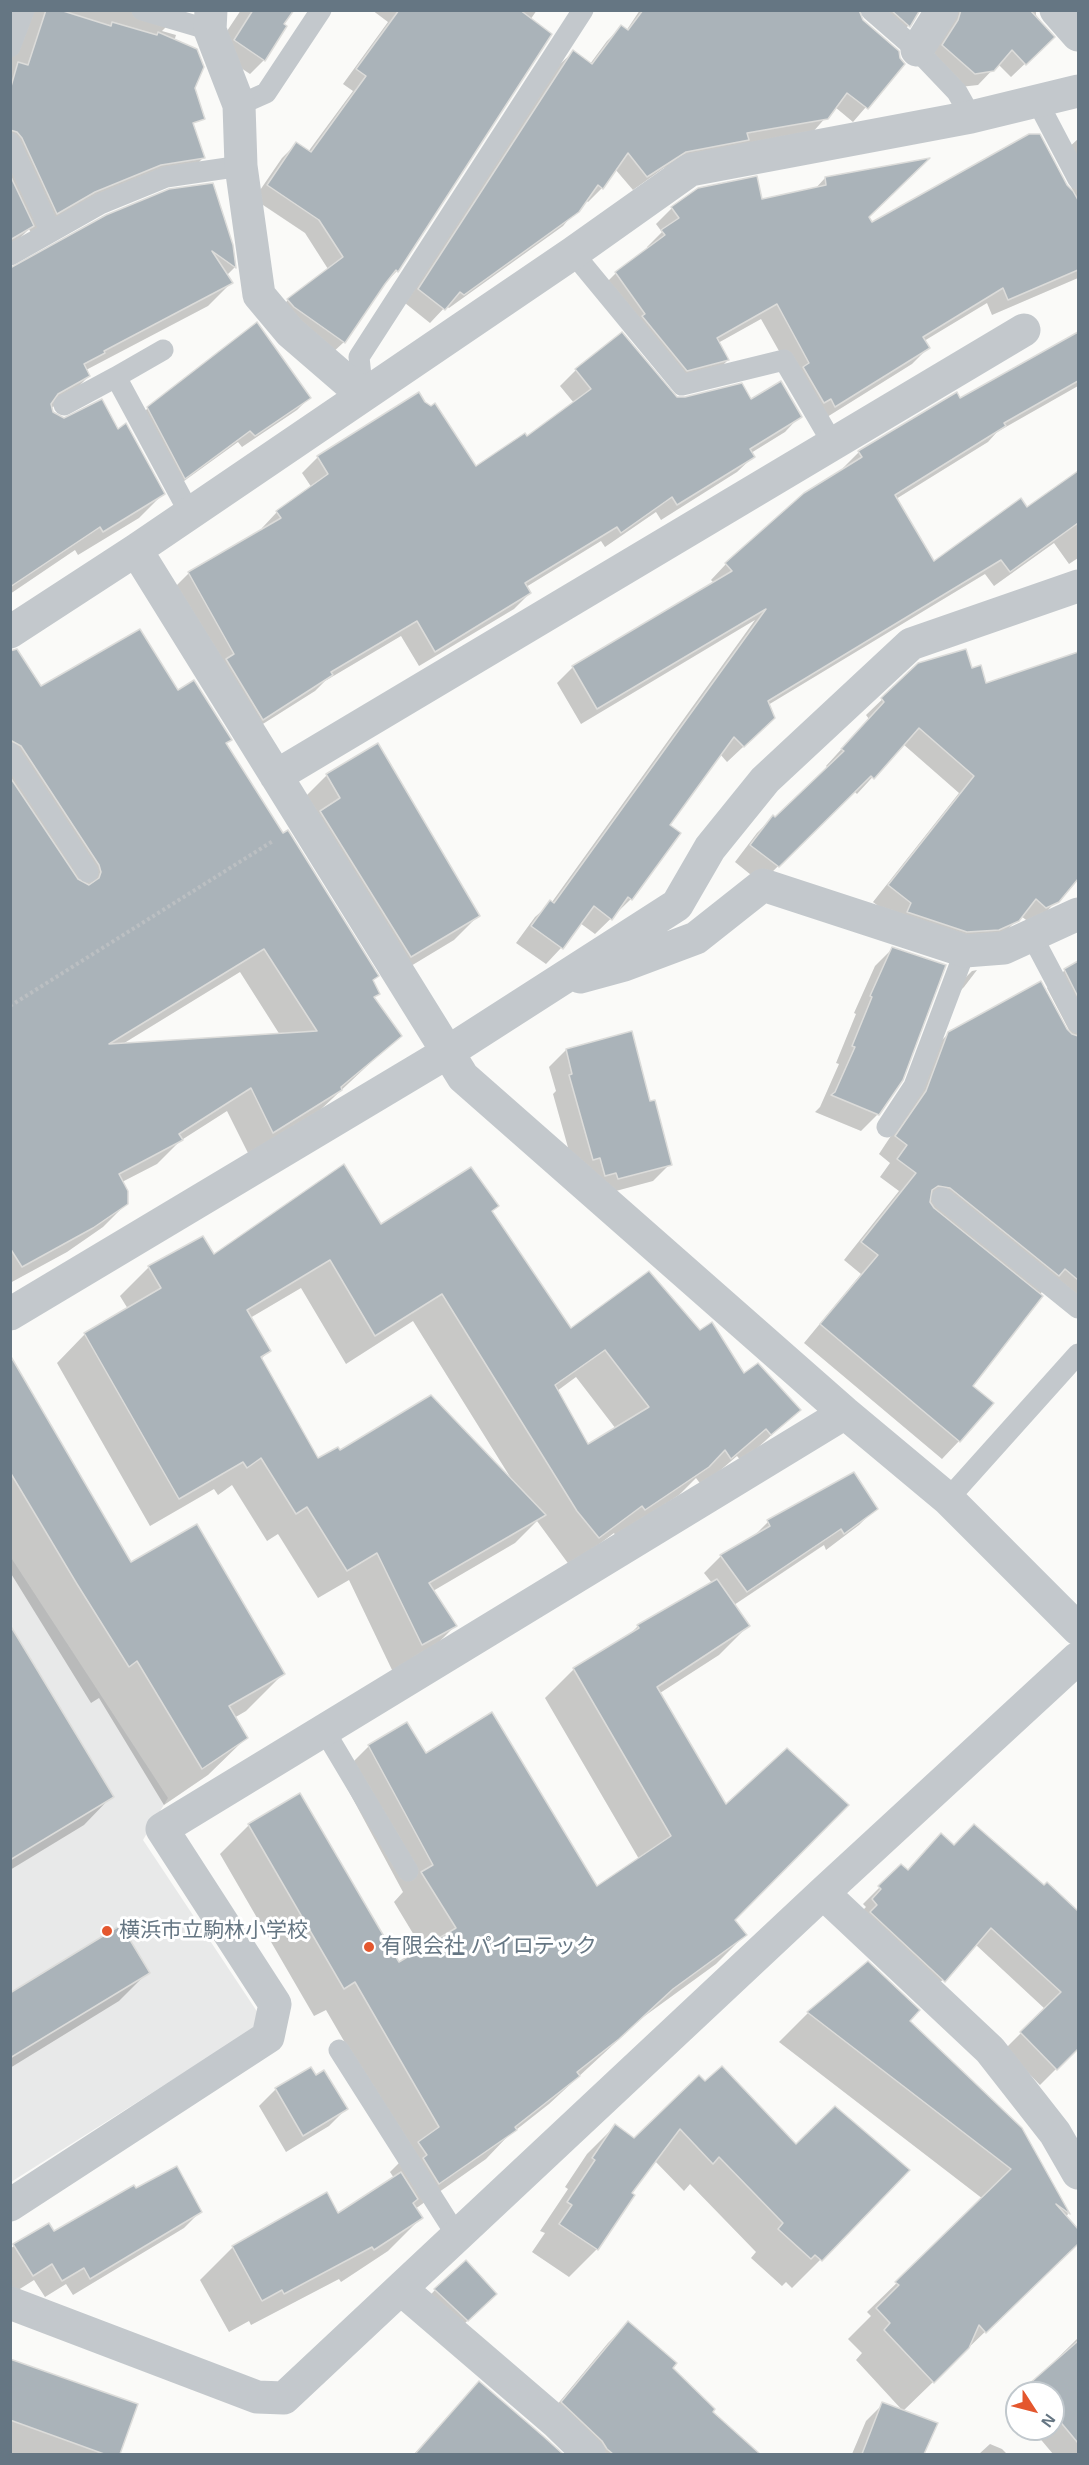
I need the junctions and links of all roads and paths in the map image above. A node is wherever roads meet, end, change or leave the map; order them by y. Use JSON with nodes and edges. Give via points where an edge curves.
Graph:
{"nodes":[{"id":1,"x":24,"y":10,"type":"edge"},
{"id":2,"x":142,"y":10,"type":"edge"},
{"id":3,"x":321,"y":10,"type":"edge"},
{"id":4,"x":871,"y":10,"type":"edge"},
{"id":5,"x":942,"y":10,"type":"edge"},
{"id":6,"x":1056,"y":10,"type":"edge"},
{"id":7,"x":580,"y":12,"type":"edge"},
{"id":8,"x":211,"y":20,"type":"edge"},
{"id":9,"x":1078,"y":36,"type":"edge"},
{"id":10,"x":10,"y":47,"type":"edge"},
{"id":11,"x":917,"y":50,"type":"junction"},
{"id":12,"x":1078,"y":91,"type":"edge"},
{"id":13,"x":1037,"y":101,"type":"junction"},
{"id":14,"x":239,"y":105,"type":"junction"},
{"id":15,"x":971,"y":117,"type":"junction"},
{"id":16,"x":10,"y":143,"type":"edge"},
{"id":17,"x":241,"y":166,"type":"junction"},
{"id":18,"x":1078,"y":179,"type":"edge"},
{"id":19,"x":51,"y":232,"type":"junction"},
{"id":20,"x":573,"y":253,"type":"junction"},
{"id":21,"x":10,"y":255,"type":"edge"},
{"id":22,"x":1024,"y":330,"type":"dead end"},
{"id":23,"x":164,"y":350,"type":"dead end"},
{"id":24,"x":116,"y":377,"type":"junction"},
{"id":25,"x":363,"y":395,"type":"junction"},
{"id":26,"x":64,"y":405,"type":"dead end"},
{"id":27,"x":832,"y":444,"type":"junction"},
{"id":28,"x":189,"y":512,"type":"junction"},
{"id":29,"x":135,"y":550,"type":"junction"},
{"id":30,"x":1078,"y":586,"type":"edge"},
{"id":31,"x":10,"y":632,"type":"edge"},
{"id":32,"x":10,"y":753,"type":"edge"},
{"id":33,"x":276,"y":776,"type":"junction"},
{"id":34,"x":304,"y":821,"type":"junction"},
{"id":35,"x":88,"y":872,"type":"dead end"},
{"id":36,"x":1078,"y":914,"type":"edge"},
{"id":37,"x":1032,"y":936,"type":"junction"},
{"id":38,"x":966,"y":951,"type":"junction"},
{"id":39,"x":550,"y":985,"type":"junction"},
{"id":40,"x":10,"y":1006,"type":"edge"},
{"id":41,"x":1078,"y":1023,"type":"edge"},
{"id":42,"x":448,"y":1052,"type":"junction"},
{"id":43,"x":887,"y":1127,"type":"dead end"},
{"id":44,"x":942,"y":1198,"type":"dead end"},
{"id":45,"x":1078,"y":1308,"type":"edge"},
{"id":46,"x":10,"y":1314,"type":"edge"},
{"id":47,"x":1078,"y":1354,"type":"edge"},
{"id":48,"x":845,"y":1413,"type":"junction"},
{"id":49,"x":948,"y":1499,"type":"junction"},
{"id":50,"x":1078,"y":1629,"type":"edge"},
{"id":51,"x":1078,"y":1658,"type":"edge"},
{"id":52,"x":324,"y":1730,"type":"junction"},
{"id":53,"x":408,"y":1870,"type":"dead end"},
{"id":54,"x":824,"y":1893,"type":"junction"},
{"id":55,"x":339,"y":2050,"type":"dead end"},
{"id":56,"x":1078,"y":2173,"type":"edge"},
{"id":57,"x":10,"y":2205,"type":"edge"},
{"id":58,"x":457,"y":2236,"type":"junction"},
{"id":59,"x":401,"y":2289,"type":"junction"},
{"id":60,"x":10,"y":2304,"type":"edge"},
{"id":61,"x":589,"y":2454,"type":"edge"}],
"edges":[{"from":1,"to":10,"type":"lane"},
{"from":2,"to":8,"type":"lane"},
{"from":3,"to":14,"type":"lane","via":[[266,93]]},
{"from":4,"to":11,"type":"lane"},
{"from":5,"to":11,"type":"street"},
{"from":6,"to":9,"type":"street"},
{"from":7,"to":25,"type":"lane","via":[[358,357]]},
{"from":8,"to":14,"type":"street"},
{"from":11,"to":15,"type":"lane","via":[[957,92]]},
{"from":12,"to":13,"type":"street"},
{"from":13,"to":15,"type":"street"},
{"from":13,"to":18,"type":"lane"},
{"from":14,"to":17,"type":"street"},
{"from":15,"to":20,"type":"street","via":[[690,170]]},
{"from":16,"to":19,"type":"lane"},
{"from":17,"to":19,"type":"lane","via":[[166,177],[100,204]]},
{"from":17,"to":25,"type":"street","via":[[259,295],[290,332]]},
{"from":19,"to":21,"type":"lane"},
{"from":20,"to":25,"type":"street"},
{"from":20,"to":27,"type":"lane","via":[[682,385],[784,360]]},
{"from":22,"to":27,"type":"street"},
{"from":23,"to":24,"type":"lane"},
{"from":24,"to":26,"type":"lane"},
{"from":24,"to":28,"type":"lane"},
{"from":25,"to":28,"type":"street"},
{"from":27,"to":33,"type":"street"},
{"from":28,"to":29,"type":"street"},
{"from":29,"to":31,"type":"street"},
{"from":29,"to":33,"type":"street"},
{"from":30,"to":39,"type":"street","via":[[911,644],[765,780],[710,848],[677,905]]},
{"from":32,"to":35,"type":"lane"},
{"from":33,"to":34,"type":"street"},
{"from":34,"to":40,"type":"path"},
{"from":34,"to":42,"type":"street"},
{"from":36,"to":37,"type":"street"},
{"from":37,"to":38,"type":"street","via":[[1005,948]]},
{"from":37,"to":41,"type":"lane"},
{"from":38,"to":39,"type":"street","via":[[763,885],[696,938],[624,966]]},
{"from":38,"to":43,"type":"lane","via":[[914,1086]]},
{"from":39,"to":42,"type":"street"},
{"from":42,"to":46,"type":"street"},
{"from":42,"to":48,"type":"street","via":[[463,1077]]},
{"from":44,"to":45,"type":"lane"},
{"from":47,"to":49,"type":"lane"},
{"from":48,"to":49,"type":"street"},
{"from":48,"to":52,"type":"street"},
{"from":49,"to":50,"type":"street"},
{"from":51,"to":54,"type":"street"},
{"from":52,"to":53,"type":"lane"},
{"from":52,"to":57,"type":"street","via":[[162,1829],[275,2004],[268,2037]]},
{"from":54,"to":56,"type":"street","via":[[990,2050],[1055,2133]]},
{"from":54,"to":58,"type":"street"},
{"from":55,"to":58,"type":"lane"},
{"from":58,"to":59,"type":"street"},
{"from":59,"to":60,"type":"street","via":[[284,2398],[257,2397]]},
{"from":59,"to":61,"type":"street"}]}
